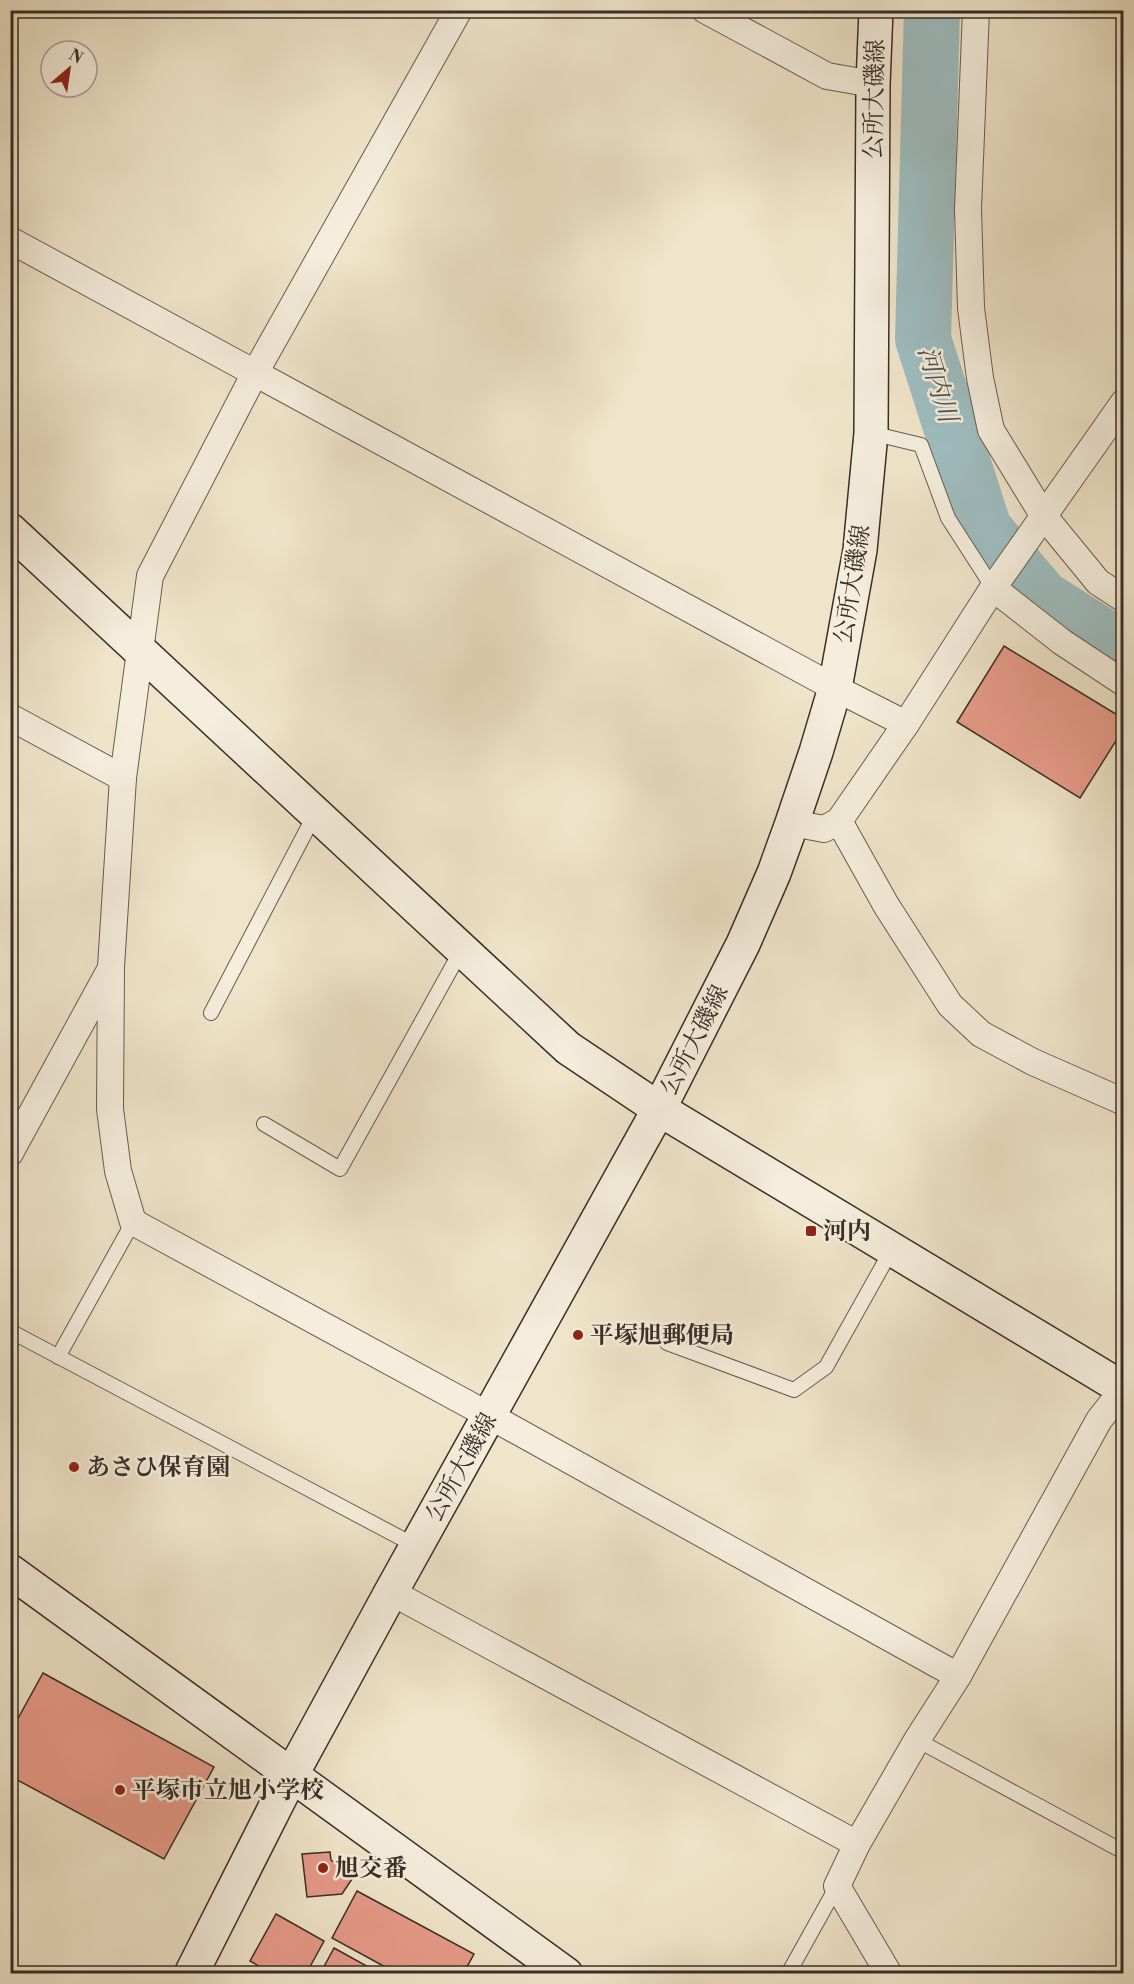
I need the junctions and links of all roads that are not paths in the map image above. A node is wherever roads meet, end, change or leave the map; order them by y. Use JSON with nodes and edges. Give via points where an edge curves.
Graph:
{"nodes":[{"id":1,"x":459,"y":10,"type":"edge"},
{"id":2,"x":705,"y":10,"type":"edge"},
{"id":3,"x":876,"y":10,"type":"edge"},
{"id":4,"x":976,"y":10,"type":"edge"},
{"id":5,"x":873,"y":84,"type":"junction"},
{"id":6,"x":10,"y":240,"type":"edge"},
{"id":7,"x":255,"y":373,"type":"junction"},
{"id":8,"x":1124,"y":402,"type":"edge"},
{"id":9,"x":871,"y":433,"type":"junction"},
{"id":10,"x":1043,"y":515,"type":"junction"},
{"id":11,"x":10,"y":530,"type":"edge"},
{"id":12,"x":993,"y":588,"type":"junction"},
{"id":13,"x":1124,"y":599,"type":"edge"},
{"id":14,"x":141,"y":650,"type":"junction"},
{"id":15,"x":1124,"y":683,"type":"edge"},
{"id":16,"x":835,"y":688,"type":"junction"},
{"id":17,"x":10,"y":717,"type":"edge"},
{"id":18,"x":906,"y":724,"type":"junction"},
{"id":19,"x":123,"y":778,"type":"junction"},
{"id":20,"x":316,"y":812,"type":"junction"},
{"id":21,"x":839,"y":821,"type":"junction"},
{"id":22,"x":792,"y":824,"type":"junction"},
{"id":23,"x":462,"y":949,"type":"junction"},
{"id":24,"x":111,"y":967,"type":"junction"},
{"id":25,"x":211,"y":1013,"type":"dead end"},
{"id":26,"x":1124,"y":1102,"type":"edge"},
{"id":27,"x":659,"y":1109,"type":"junction"},
{"id":28,"x":264,"y":1125,"type":"dead end"},
{"id":29,"x":10,"y":1154,"type":"edge"},
{"id":30,"x":133,"y":1222,"type":"junction"},
{"id":31,"x":892,"y":1249,"type":"junction"},
{"id":32,"x":10,"y":1331,"type":"edge"},
{"id":33,"x":667,"y":1343,"type":"dead end"},
{"id":34,"x":58,"y":1357,"type":"junction"},
{"id":35,"x":1123,"y":1389,"type":"edge"},
{"id":36,"x":490,"y":1416,"type":"junction"},
{"id":37,"x":416,"y":1546,"type":"junction"},
{"id":38,"x":10,"y":1571,"type":"edge"},
{"id":39,"x":392,"y":1592,"type":"junction"},
{"id":40,"x":958,"y":1676,"type":"junction"},
{"id":41,"x":917,"y":1740,"type":"junction"},
{"id":42,"x":292,"y":1774,"type":"junction"},
{"id":43,"x":857,"y":1844,"type":"junction"},
{"id":44,"x":1124,"y":1852,"type":"edge"},
{"id":45,"x":837,"y":1886,"type":"junction"},
{"id":46,"x":191,"y":1974,"type":"edge"},
{"id":47,"x":566,"y":1974,"type":"edge"},
{"id":48,"x":788,"y":1974,"type":"edge"},
{"id":49,"x":889,"y":1974,"type":"edge"}],
"edges":[{"from":1,"to":7,"type":"street"},
{"from":2,"to":5,"type":"street","via":[[827,76]]},
{"from":3,"to":5,"type":"main road","name":"公所大磯線"},
{"from":4,"to":10,"type":"street","via":[[968,208],[970,308],[991,430]]},
{"from":5,"to":9,"type":"main road","name":"公所大磯線"},
{"from":6,"to":7,"type":"street"},
{"from":7,"to":14,"type":"street","via":[[150,576]]},
{"from":7,"to":16,"type":"street"},
{"from":8,"to":10,"type":"street"},
{"from":9,"to":12,"type":"lane","via":[[921,445],[948,518]]},
{"from":9,"to":16,"type":"main road","name":"公所大磯線","via":[[860,550]]},
{"from":10,"to":12,"type":"street"},
{"from":10,"to":13,"type":"street","via":[[1098,582]]},
{"from":11,"to":14,"type":"main road"},
{"from":12,"to":15,"type":"street","via":[[1062,642]]},
{"from":12,"to":18,"type":"street"},
{"from":14,"to":19,"type":"street"},
{"from":14,"to":20,"type":"main road"},
{"from":16,"to":18,"type":"street"},
{"from":16,"to":22,"type":"main road","name":"公所大磯線"},
{"from":17,"to":19,"type":"street"},
{"from":18,"to":21,"type":"street"},
{"from":19,"to":24,"type":"street"},
{"from":20,"to":23,"type":"main road"},
{"from":20,"to":25,"type":"lane"},
{"from":21,"to":22,"type":"street","via":[[824,829]]},
{"from":21,"to":26,"type":"street","via":[[886,905],[950,1005],[981,1034]]},
{"from":22,"to":27,"type":"main road","name":"公所大磯線","via":[[743,944]]},
{"from":23,"to":27,"type":"main road","via":[[568,1048]]},
{"from":23,"to":28,"type":"lane","via":[[340,1169]]},
{"from":24,"to":29,"type":"street"},
{"from":24,"to":30,"type":"street","via":[[110,1109],[118,1171]]},
{"from":27,"to":31,"type":"main road"},
{"from":27,"to":36,"type":"main road","name":"公所大磯線"},
{"from":30,"to":34,"type":"lane"},
{"from":30,"to":36,"type":"street"},
{"from":31,"to":33,"type":"lane","via":[[826,1367],[794,1390]]},
{"from":31,"to":35,"type":"main road"},
{"from":32,"to":34,"type":"lane"},
{"from":34,"to":37,"type":"lane"},
{"from":35,"to":40,"type":"street","via":[[1099,1420]]},
{"from":36,"to":37,"type":"main road","name":"公所大磯線"},
{"from":36,"to":40,"type":"street"},
{"from":37,"to":39,"type":"main road","name":"公所大磯線"},
{"from":38,"to":42,"type":"main road"},
{"from":39,"to":42,"type":"main road","name":"公所大磯線"},
{"from":39,"to":43,"type":"street"},
{"from":40,"to":41,"type":"street"},
{"from":41,"to":43,"type":"street"},
{"from":41,"to":44,"type":"lane"},
{"from":42,"to":46,"type":"main road","name":"公所大磯線"},
{"from":42,"to":47,"type":"main road"},
{"from":43,"to":45,"type":"street"},
{"from":45,"to":48,"type":"lane"},
{"from":45,"to":49,"type":"street"}]}
